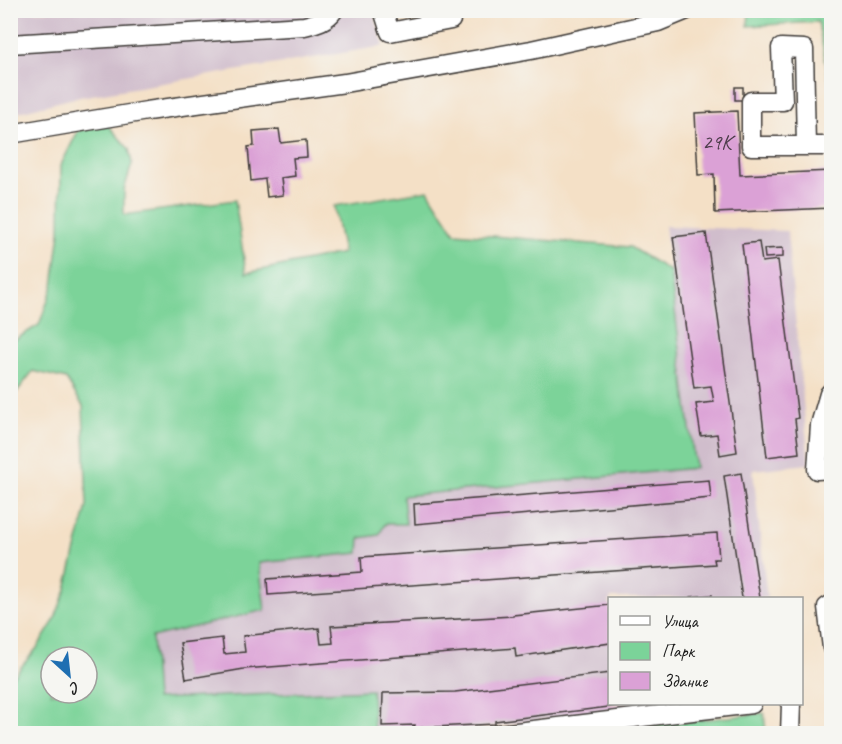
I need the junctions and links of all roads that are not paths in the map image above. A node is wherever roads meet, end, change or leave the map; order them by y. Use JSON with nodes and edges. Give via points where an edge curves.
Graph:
{"nodes":[{"id":1,"x":334,"y":10,"type":"edge"},
{"id":2,"x":383,"y":10,"type":"edge"},
{"id":3,"x":450,"y":10,"type":"edge"},
{"id":4,"x":687,"y":10,"type":"edge"},
{"id":5,"x":10,"y":44,"type":"edge"},
{"id":6,"x":10,"y":134,"type":"edge"},
{"id":7,"x":806,"y":146,"type":"junction"},
{"id":8,"x":831,"y":146,"type":"edge"},
{"id":9,"x":831,"y":391,"type":"edge"},
{"id":10,"x":831,"y":469,"type":"edge"},
{"id":11,"x":831,"y":604,"type":"edge"},
{"id":12,"x":831,"y":648,"type":"edge"},
{"id":13,"x":745,"y":705,"type":"edge"},
{"id":14,"x":791,"y":705,"type":"edge"},
{"id":15,"x":593,"y":728,"type":"edge"},
{"id":16,"x":509,"y":733,"type":"edge"},
{"id":17,"x":790,"y":734,"type":"edge"}],
"edges":[{"from":1,"to":5,"type":"lane","via":[[327,18],[304,26]]},
{"from":2,"to":3,"type":"lane","via":[[390,32],[451,20]]},
{"from":4,"to":6,"type":"lane","via":[[658,22],[531,50]]},
{"from":7,"to":7,"type":"lane","via":[[751,146],[751,101],[783,100],[781,48],[804,49]]},
{"from":7,"to":8,"type":"lane"},
{"from":9,"to":10,"type":"lane","via":[[820,425],[817,470]]},
{"from":11,"to":12,"type":"lane","via":[[827,607]]},
{"from":13,"to":15,"type":"lane"},
{"from":14,"to":17,"type":"lane"},
{"from":15,"to":16,"type":"lane"}]}
